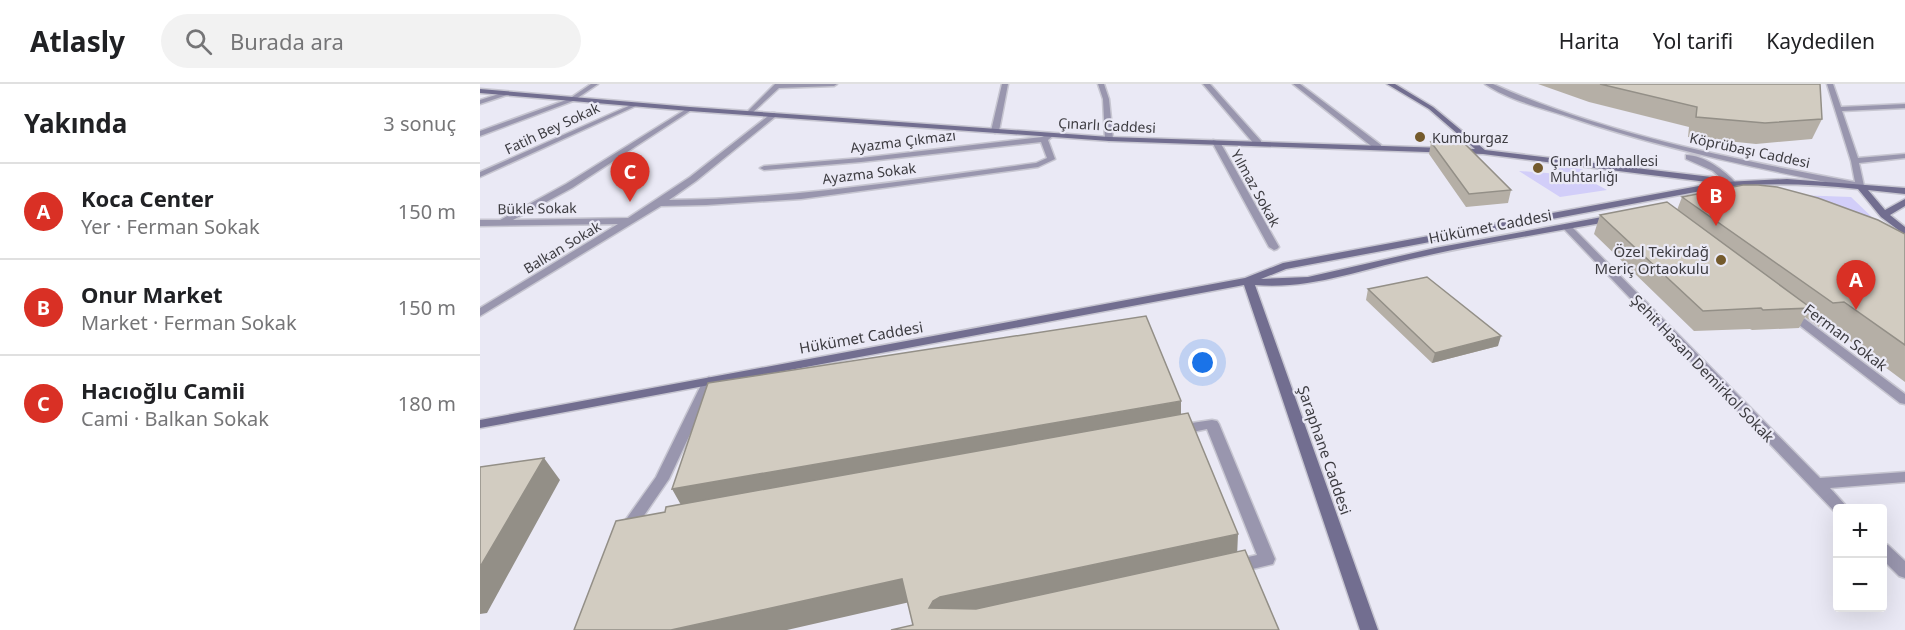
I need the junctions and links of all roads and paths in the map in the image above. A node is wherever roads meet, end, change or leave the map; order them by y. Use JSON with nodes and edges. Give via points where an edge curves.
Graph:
{"nodes":[{"id":1,"x":595,"y":84,"type":"edge"},
{"id":2,"x":834,"y":84,"type":"edge"},
{"id":3,"x":1005,"y":84,"type":"edge"},
{"id":4,"x":1101,"y":84,"type":"edge"},
{"id":5,"x":1206,"y":84,"type":"edge"},
{"id":6,"x":1296,"y":84,"type":"edge"},
{"id":7,"x":1390,"y":84,"type":"edge"},
{"id":8,"x":1488,"y":84,"type":"edge"},
{"id":9,"x":1830,"y":84,"type":"edge"},
{"id":10,"x":778,"y":85,"type":"edge"},
{"id":11,"x":480,"y":91,"type":"edge"},
{"id":12,"x":505,"y":94,"type":"junction"},
{"id":13,"x":571,"y":100,"type":"junction"},
{"id":14,"x":480,"y":102,"type":"edge"},
{"id":15,"x":634,"y":105,"type":"junction"},
{"id":16,"x":1905,"y":106,"type":"edge"},
{"id":17,"x":690,"y":110,"type":"junction"},
{"id":18,"x":1840,"y":110,"type":"junction"},
{"id":19,"x":749,"y":113,"type":"junction"},
{"id":20,"x":772,"y":115,"type":"junction"},
{"id":21,"x":995,"y":131,"type":"junction"},
{"id":22,"x":480,"y":134,"type":"edge"},
{"id":23,"x":1634,"y":136,"type":"junction"},
{"id":24,"x":1047,"y":137,"type":"junction"},
{"id":25,"x":1109,"y":140,"type":"junction"},
{"id":26,"x":1216,"y":142,"type":"junction"},
{"id":27,"x":1258,"y":143,"type":"junction"},
{"id":28,"x":1378,"y":147,"type":"junction"},
{"id":29,"x":1483,"y":152,"type":"junction"},
{"id":30,"x":1905,"y":156,"type":"edge"},
{"id":31,"x":1855,"y":161,"type":"junction"},
{"id":32,"x":765,"y":168,"type":"dead end"},
{"id":33,"x":480,"y":175,"type":"edge"},
{"id":34,"x":1732,"y":183,"type":"junction"},
{"id":35,"x":1860,"y":186,"type":"junction"},
{"id":36,"x":1905,"y":191,"type":"edge"},
{"id":37,"x":1723,"y":194,"type":"edge"},
{"id":38,"x":1905,"y":202,"type":"edge"},
{"id":39,"x":659,"y":203,"type":"junction"},
{"id":40,"x":1884,"y":215,"type":"junction"},
{"id":41,"x":1622,"y":216,"type":"edge"},
{"id":42,"x":504,"y":221,"type":"junction"},
{"id":43,"x":631,"y":221,"type":"junction"},
{"id":44,"x":480,"y":223,"type":"edge"},
{"id":45,"x":1567,"y":227,"type":"junction"},
{"id":46,"x":1905,"y":232,"type":"edge"},
{"id":47,"x":1401,"y":244,"type":"junction"},
{"id":48,"x":1274,"y":247,"type":"dead end"},
{"id":49,"x":1413,"y":256,"type":"junction"},
{"id":50,"x":1248,"y":281,"type":"junction"},
{"id":51,"x":1775,"y":302,"type":"edge"},
{"id":52,"x":480,"y":313,"type":"edge"},
{"id":53,"x":709,"y":381,"type":"junction"},
{"id":54,"x":1905,"y":400,"type":"edge"},
{"id":55,"x":480,"y":424,"type":"edge"},
{"id":56,"x":1165,"y":432,"type":"edge"},
{"id":57,"x":1905,"y":477,"type":"edge"},
{"id":58,"x":1815,"y":484,"type":"junction"},
{"id":59,"x":1836,"y":504,"type":"edge"},
{"id":60,"x":650,"y":527,"type":"edge"},
{"id":61,"x":1887,"y":554,"type":"edge"},
{"id":62,"x":1221,"y":569,"type":"edge"},
{"id":63,"x":1905,"y":571,"type":"edge"},
{"id":64,"x":1370,"y":630,"type":"edge"}],
"edges":[{"from":1,"to":13,"type":"street"},
{"from":2,"to":10,"type":"street"},
{"from":3,"to":21,"type":"street"},
{"from":4,"to":25,"type":"street"},
{"from":5,"to":27,"type":"street"},
{"from":6,"to":28,"type":"street"},
{"from":7,"to":29,"type":"street","via":[[1431,108]]},
{"from":8,"to":23,"type":"street","name":"Köprübaşı Caddesi","via":[[1546,108]]},
{"from":9,"to":18,"type":"street"},
{"from":10,"to":19,"type":"street"},
{"from":11,"to":12,"type":"street","name":"Çınarlı Caddesi"},
{"from":12,"to":13,"type":"street","name":"Çınarlı Caddesi"},
{"from":12,"to":14,"type":"street"},
{"from":13,"to":15,"type":"street","name":"Çınarlı Caddesi"},
{"from":13,"to":22,"type":"street"},
{"from":15,"to":17,"type":"street","name":"Çınarlı Caddesi"},
{"from":15,"to":33,"type":"street","name":"Fatih Bey Sokak"},
{"from":16,"to":18,"type":"street"},
{"from":17,"to":19,"type":"street","name":"Çınarlı Caddesi"},
{"from":17,"to":42,"type":"street","via":[[569,186]]},
{"from":18,"to":31,"type":"street"},
{"from":19,"to":20,"type":"street","name":"Çınarlı Caddesi"},
{"from":20,"to":21,"type":"street","name":"Çınarlı Caddesi"},
{"from":20,"to":39,"type":"street","name":"Balkan Sokak"},
{"from":21,"to":24,"type":"street","name":"Çınarlı Caddesi"},
{"from":23,"to":34,"type":"street","name":"Köprübaşı Caddesi","via":[[1716,169]]},
{"from":23,"to":35,"type":"street","name":"Köprübaşı Caddesi","via":[[1753,166]]},
{"from":24,"to":25,"type":"street","name":"Çınarlı Caddesi"},
{"from":24,"to":32,"type":"street","name":"Ayazma Çıkmazı"},
{"from":24,"to":39,"type":"street","name":"Ayazma Sokak","via":[[1051,159],[1038,165],[785,197],[714,204]]},
{"from":25,"to":26,"type":"street","name":"Çınarlı Caddesi"},
{"from":26,"to":27,"type":"street","name":"Çınarlı Caddesi"},
{"from":26,"to":48,"type":"street","name":"Yılmaz Sokak"},
{"from":27,"to":28,"type":"street","name":"Çınarlı Caddesi"},
{"from":28,"to":29,"type":"street","name":"Çınarlı Caddesi"},
{"from":29,"to":34,"type":"street","name":"Çınarlı Caddesi"},
{"from":30,"to":31,"type":"street"},
{"from":31,"to":35,"type":"street"},
{"from":34,"to":35,"type":"street","name":"Hükümet Caddesi"},
{"from":34,"to":37,"type":"street"},
{"from":34,"to":47,"type":"street","name":"Hükümet Caddesi"},
{"from":35,"to":36,"type":"street","name":"Hükümet Caddesi"},
{"from":35,"to":40,"type":"street"},
{"from":38,"to":40,"type":"street"},
{"from":39,"to":43,"type":"street","name":"Balkan Sokak"},
{"from":40,"to":46,"type":"street"},
{"from":41,"to":45,"type":"street","name":"Hükümet Caddesi"},
{"from":42,"to":43,"type":"street","name":"Bükle Sokak"},
{"from":42,"to":44,"type":"street","name":"Bükle Sokak"},
{"from":43,"to":52,"type":"street","name":"Balkan Sokak"},
{"from":45,"to":49,"type":"street","name":"Hükümet Caddesi"},
{"from":45,"to":58,"type":"street","name":"Şehit Hasan Demirkol Sokak"},
{"from":47,"to":49,"type":"street"},
{"from":47,"to":50,"type":"street","name":"Hükümet Caddesi","via":[[1283,266]]},
{"from":49,"to":50,"type":"street","name":"Hükümet Caddesi","via":[[1300,280]]},
{"from":50,"to":53,"type":"street","name":"Hükümet Caddesi"},
{"from":50,"to":64,"type":"street","name":"Şaraphane Caddesi"},
{"from":51,"to":54,"type":"street","name":"Ferman Sokak"},
{"from":53,"to":55,"type":"street","name":"Hükümet Caddesi"},
{"from":53,"to":60,"type":"street","via":[[662,479],[624,536]]},
{"from":56,"to":62,"type":"street","via":[[1212,424],[1267,559]]},
{"from":57,"to":58,"type":"street"},
{"from":58,"to":59,"type":"street","name":"Şehit Hasan Demirkol Sokak"},
{"from":61,"to":63,"type":"street"}]}
